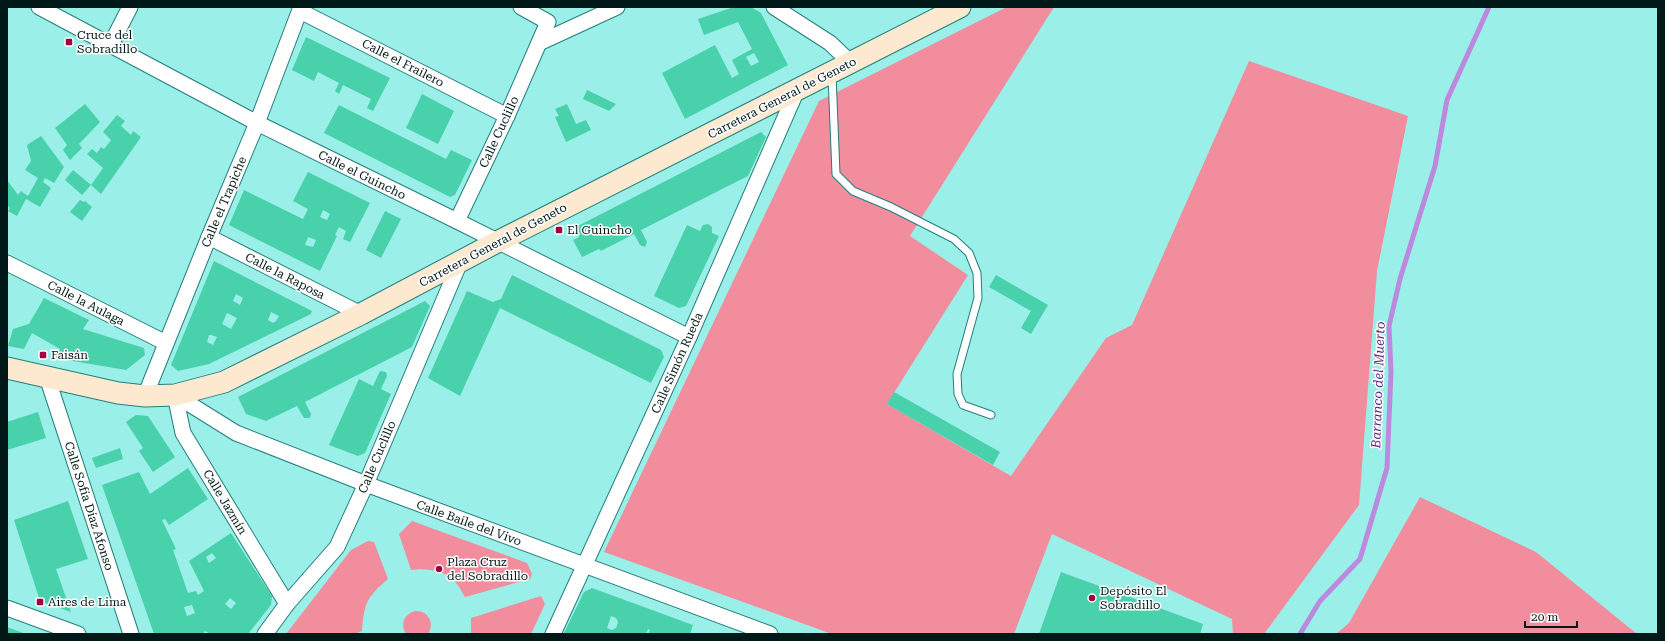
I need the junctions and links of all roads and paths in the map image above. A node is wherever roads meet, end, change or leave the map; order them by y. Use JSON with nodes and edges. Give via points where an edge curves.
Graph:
{"nodes":[{"id":1,"x":39,"y":7,"type":"edge"},
{"id":2,"x":130,"y":7,"type":"edge"},
{"id":3,"x":521,"y":7,"type":"edge"},
{"id":4,"x":617,"y":7,"type":"edge"},
{"id":5,"x":774,"y":7,"type":"edge"},
{"id":6,"x":960,"y":7,"type":"edge"},
{"id":7,"x":300,"y":9,"type":"edge"},
{"id":8,"x":539,"y":43,"type":"junction"},
{"id":9,"x":110,"y":46,"type":"junction"},
{"id":10,"x":851,"y":63,"type":"junction"},
{"id":11,"x":832,"y":72,"type":"junction"},
{"id":12,"x":797,"y":90,"type":"junction"},
{"id":13,"x":507,"y":116,"type":"junction"},
{"id":14,"x":257,"y":123,"type":"junction"},
{"id":15,"x":457,"y":221,"type":"junction"},
{"id":16,"x":209,"y":237,"type":"junction"},
{"id":17,"x":497,"y":242,"type":"junction"},
{"id":18,"x":460,"y":262,"type":"junction"},
{"id":19,"x":7,"y":263,"type":"edge"},
{"id":20,"x":361,"y":314,"type":"junction"},
{"id":21,"x":689,"y":337,"type":"junction"},
{"id":22,"x":166,"y":344,"type":"junction"},
{"id":23,"x":7,"y":368,"type":"edge"},
{"id":24,"x":47,"y":377,"type":"junction"},
{"id":25,"x":175,"y":395,"type":"junction"},
{"id":26,"x":145,"y":396,"type":"junction"},
{"id":27,"x":990,"y":414,"type":"dead end"},
{"id":28,"x":366,"y":484,"type":"junction"},
{"id":29,"x":584,"y":566,"type":"junction"},
{"id":30,"x":287,"y":604,"type":"junction"},
{"id":31,"x":7,"y":608,"type":"edge"},
{"id":32,"x":78,"y":634,"type":"edge"},
{"id":33,"x":132,"y":634,"type":"edge"},
{"id":34,"x":265,"y":634,"type":"edge"},
{"id":35,"x":553,"y":634,"type":"edge"},
{"id":36,"x":770,"y":634,"type":"edge"}],
"edges":[{"from":1,"to":9,"type":"street","name":"Calle el Guincho"},
{"from":2,"to":9,"type":"street"},
{"from":3,"to":8,"type":"street","name":"Calle Cuclillo","via":[[548,22]]},
{"from":4,"to":8,"type":"street"},
{"from":5,"to":10,"type":"street","via":[[830,43]]},
{"from":6,"to":10,"type":"main road","name":"Carretera General de Geneto"},
{"from":7,"to":13,"type":"street","name":"Calle el Frailero"},
{"from":7,"to":14,"type":"street","name":"Calle el Trapiche"},
{"from":8,"to":13,"type":"street","name":"Calle Cuclillo"},
{"from":9,"to":14,"type":"street","name":"Calle el Guincho"},
{"from":10,"to":11,"type":"main road","name":"Carretera General de Geneto"},
{"from":11,"to":12,"type":"main road","name":"Carretera General de Geneto"},
{"from":11,"to":27,"type":"lane","via":[[836,174],[853,191],[954,239],[969,253],[977,273],[978,298],[956,374],[958,394],[963,405]]},
{"from":12,"to":17,"type":"main road","name":"Carretera General de Geneto"},
{"from":12,"to":21,"type":"street","name":"Calle Simón Rueda"},
{"from":13,"to":15,"type":"street","name":"Calle Cuclillo"},
{"from":14,"to":15,"type":"street","name":"Calle el Guincho"},
{"from":14,"to":16,"type":"street","name":"Calle el Trapiche"},
{"from":15,"to":17,"type":"street","name":"Calle el Guincho"},
{"from":16,"to":20,"type":"street","name":"Calle la Raposa"},
{"from":16,"to":22,"type":"street","name":"Calle el Trapiche"},
{"from":17,"to":18,"type":"main road","name":"Carretera General de Geneto"},
{"from":17,"to":21,"type":"street","name":"Calle el Guincho"},
{"from":18,"to":20,"type":"main road","name":"Carretera General de Geneto"},
{"from":18,"to":28,"type":"street","name":"Calle Cuclillo"},
{"from":19,"to":22,"type":"street","name":"Calle la Aulaga"},
{"from":20,"to":25,"type":"main road","name":"Carretera General de Geneto","via":[[224,382]]},
{"from":21,"to":29,"type":"street","name":"Calle Simón Rueda"},
{"from":22,"to":26,"type":"street","name":"Calle el Trapiche"},
{"from":23,"to":24,"type":"main road","name":"Carretera General de Geneto"},
{"from":24,"to":26,"type":"main road","name":"Carretera General de Geneto","via":[[118,393]]},
{"from":24,"to":33,"type":"street","name":"Calle Sofía Díaz Afonso"},
{"from":25,"to":26,"type":"main road","name":"Carretera General de Geneto"},
{"from":25,"to":28,"type":"street","name":"Calle Baile del Vivo","via":[[236,433]]},
{"from":25,"to":30,"type":"street","name":"Calle Jazmín","via":[[183,433]]},
{"from":28,"to":29,"type":"street","name":"Calle Baile del Vivo"},
{"from":28,"to":30,"type":"street","name":"Calle Cuclillo","via":[[337,547]]},
{"from":29,"to":35,"type":"street","name":"Calle Simón Rueda"},
{"from":29,"to":36,"type":"street","name":"Calle Baile del Vivo"},
{"from":30,"to":34,"type":"street","name":"Calle Cuclillo"},
{"from":31,"to":32,"type":"street"}]}
